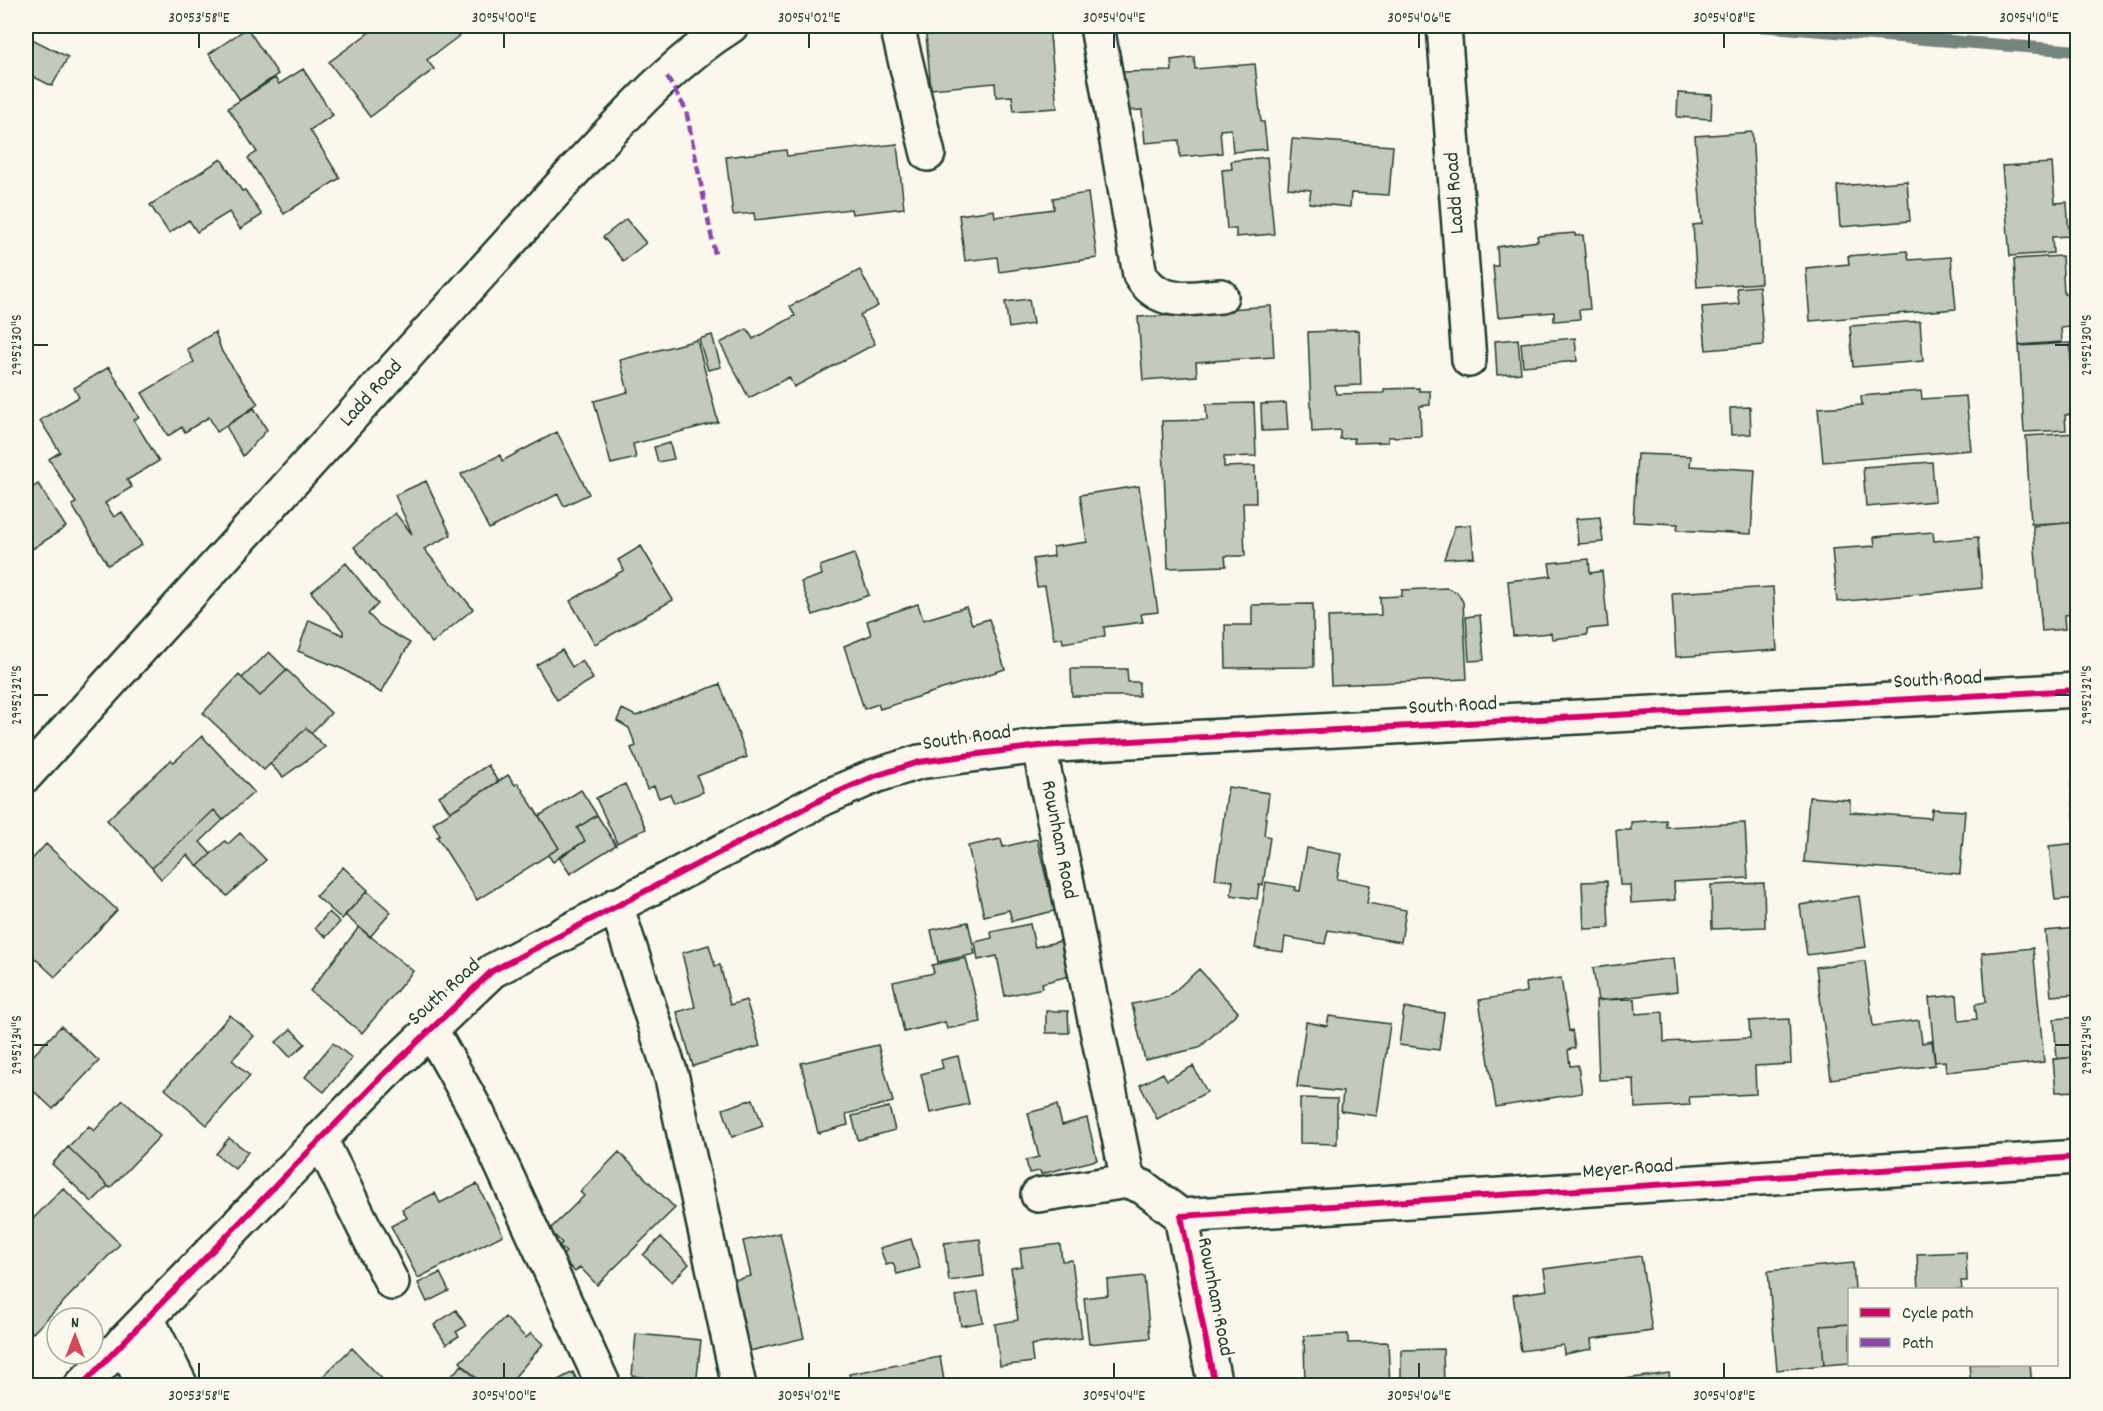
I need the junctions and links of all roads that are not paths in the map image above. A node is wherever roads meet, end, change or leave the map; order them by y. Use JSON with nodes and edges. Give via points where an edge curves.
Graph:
{"nodes":[{"id":1,"x":731,"y":26,"type":"edge"},
{"id":2,"x":897,"y":26,"type":"edge"},
{"id":3,"x":1096,"y":26,"type":"edge"},
{"id":4,"x":1444,"y":26,"type":"edge"},
{"id":5,"x":928,"y":154,"type":"dead end"},
{"id":6,"x":1221,"y":296,"type":"dead end"},
{"id":7,"x":1469,"y":360,"type":"dead end"},
{"id":8,"x":2078,"y":690,"type":"edge"},
{"id":9,"x":1039,"y":746,"type":"junction"},
{"id":10,"x":26,"y":775,"type":"edge"},
{"id":11,"x":616,"y":905,"type":"junction"},
{"id":12,"x":430,"y":1028,"type":"junction"},
{"id":13,"x":320,"y":1139,"type":"junction"},
{"id":14,"x":2078,"y":1157,"type":"edge"},
{"id":15,"x":1128,"y":1181,"type":"junction"},
{"id":16,"x":1038,"y":1195,"type":"dead end"},
{"id":17,"x":1181,"y":1216,"type":"junction"},
{"id":18,"x":392,"y":1283,"type":"dead end"},
{"id":19,"x":147,"y":1318,"type":"junction"},
{"id":20,"x":123,"y":1342,"type":"junction"},
{"id":21,"x":81,"y":1386,"type":"edge"},
{"id":22,"x":144,"y":1386,"type":"edge"},
{"id":23,"x":181,"y":1386,"type":"edge"},
{"id":24,"x":604,"y":1386,"type":"edge"},
{"id":25,"x":739,"y":1386,"type":"edge"},
{"id":26,"x":1215,"y":1386,"type":"edge"}],
"edges":[{"from":1,"to":10,"type":"street","name":"Ladd Road","via":[[710,38],[644,97],[584,160]]},
{"from":2,"to":5,"type":"street"},
{"from":3,"to":6,"type":"street","via":[[1140,275],[1149,288],[1169,299]]},
{"from":4,"to":7,"type":"street","name":"Ladd Road"},
{"from":8,"to":9,"type":"street","name":"South Road"},
{"from":9,"to":11,"type":"street","name":"South Road","via":[[919,762],[875,776],[824,798]]},
{"from":9,"to":15,"type":"street","name":"Rownham Road"},
{"from":11,"to":12,"type":"street","name":"South Road","via":[[492,971]]},
{"from":11,"to":25,"type":"street","via":[[672,1078]]},
{"from":12,"to":13,"type":"street","name":"South Road"},
{"from":12,"to":24,"type":"street","via":[[477,1112]]},
{"from":13,"to":18,"type":"street"},
{"from":13,"to":19,"type":"street","name":"South Road"},
{"from":14,"to":17,"type":"street","name":"Meyer Road"},
{"from":15,"to":16,"type":"street"},
{"from":15,"to":17,"type":"street","via":[[1143,1187]]},
{"from":17,"to":26,"type":"street","name":"Rownham Road"},
{"from":19,"to":20,"type":"street","name":"South Road"},
{"from":19,"to":23,"type":"street"},
{"from":20,"to":21,"type":"street","name":"South Road"},
{"from":20,"to":22,"type":"street"}]}
